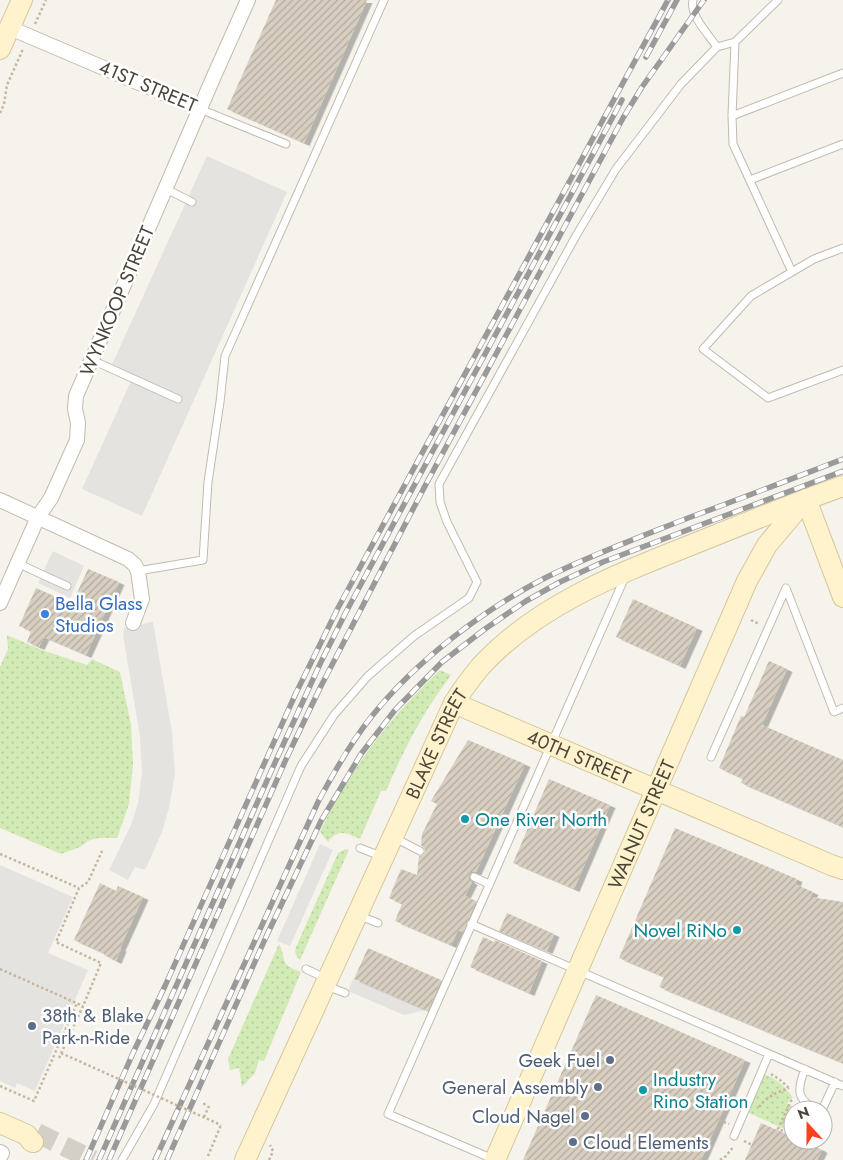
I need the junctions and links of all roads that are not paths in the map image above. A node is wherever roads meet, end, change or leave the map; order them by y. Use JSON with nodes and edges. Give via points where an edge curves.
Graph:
{"nodes":[{"id":1,"x":22,"y":0,"type":"edge"},
{"id":2,"x":248,"y":0,"type":"edge"},
{"id":3,"x":384,"y":0,"type":"edge"},
{"id":4,"x":693,"y":0,"type":"edge"},
{"id":5,"x":778,"y":0,"type":"edge"},
{"id":6,"x":7,"y":27,"type":"junction"},
{"id":7,"x":735,"y":42,"type":"junction"},
{"id":8,"x":717,"y":47,"type":"junction"},
{"id":9,"x":0,"y":49,"type":"edge"},
{"id":10,"x":843,"y":73,"type":"edge"},
{"id":11,"x":200,"y":109,"type":"junction"},
{"id":12,"x":732,"y":116,"type":"junction"},
{"id":13,"x":286,"y":144,"type":"dead end"},
{"id":14,"x":843,"y":144,"type":"edge"},
{"id":15,"x":750,"y":180,"type":"junction"},
{"id":16,"x":166,"y":189,"type":"junction"},
{"id":17,"x":192,"y":202,"type":"dead end"},
{"id":18,"x":843,"y":248,"type":"edge"},
{"id":19,"x":792,"y":272,"type":"junction"},
{"id":20,"x":92,"y":360,"type":"junction"},
{"id":21,"x":843,"y":370,"type":"edge"},
{"id":22,"x":178,"y":399,"type":"dead end"},
{"id":23,"x":843,"y":486,"type":"edge"},
{"id":24,"x":806,"y":499,"type":"junction"},
{"id":25,"x":0,"y":500,"type":"edge"},
{"id":26,"x":38,"y":517,"type":"junction"},
{"id":27,"x":17,"y":563,"type":"junction"},
{"id":28,"x":628,"y":570,"type":"junction"},
{"id":29,"x":138,"y":571,"type":"junction"},
{"id":30,"x":67,"y":586,"type":"dead end"},
{"id":31,"x":843,"y":597,"type":"edge"},
{"id":32,"x":0,"y":602,"type":"edge"},
{"id":33,"x":133,"y":623,"type":"dead end"},
{"id":34,"x":454,"y":703,"type":"junction"},
{"id":35,"x":843,"y":708,"type":"edge"},
{"id":36,"x":551,"y":745,"type":"junction"},
{"id":37,"x":711,"y":757,"type":"dead end"},
{"id":38,"x":656,"y":790,"type":"junction"},
{"id":39,"x":392,"y":837,"type":"junction"},
{"id":40,"x":360,"y":848,"type":"dead end"},
{"id":41,"x":420,"y":851,"type":"dead end"},
{"id":42,"x":383,"y":858,"type":"junction"},
{"id":43,"x":843,"y":869,"type":"edge"},
{"id":44,"x":474,"y":877,"type":"dead end"},
{"id":45,"x":489,"y":884,"type":"junction"},
{"id":46,"x":357,"y":915,"type":"junction"},
{"id":47,"x":378,"y":924,"type":"dead end"},
{"id":48,"x":472,"y":924,"type":"junction"},
{"id":49,"x":306,"y":969,"type":"dead end"},
{"id":50,"x":578,"y":971,"type":"junction"},
{"id":51,"x":326,"y":982,"type":"junction"},
{"id":52,"x":345,"y":993,"type":"dead end"},
{"id":53,"x":768,"y":1054,"type":"junction"},
{"id":54,"x":805,"y":1069,"type":"junction"},
{"id":55,"x":835,"y":1082,"type":"junction"},
{"id":56,"x":843,"y":1086,"type":"edge"},
{"id":57,"x":803,"y":1100,"type":"edge"},
{"id":58,"x":826,"y":1100,"type":"edge"},
{"id":59,"x":0,"y":1123,"type":"edge"},
{"id":60,"x":734,"y":1136,"type":"road end"},
{"id":61,"x":32,"y":1137,"type":"tunnel mouth"},
{"id":62,"x":0,"y":1152,"type":"edge"},
{"id":63,"x":0,"y":1157,"type":"edge"},
{"id":64,"x":122,"y":1160,"type":"edge"},
{"id":65,"x":245,"y":1160,"type":"edge"},
{"id":66,"x":495,"y":1160,"type":"edge"}],
"edges":[{"from":1,"to":6,"type":"street"},
{"from":2,"to":11,"type":"street","name":"WYNKOOP STREET"},
{"from":3,"to":29,"type":"lane","via":[[224,356],[208,482],[203,560]]},
{"from":4,"to":8,"type":"lane","via":[[694,14]]},
{"from":5,"to":7,"type":"lane"},
{"from":6,"to":9,"type":"street"},
{"from":6,"to":11,"type":"street","name":"41ST STREET"},
{"from":7,"to":8,"type":"lane"},
{"from":7,"to":12,"type":"lane"},
{"from":8,"to":64,"type":"lane","via":[[681,84],[616,169],[439,484],[440,502],[447,522],[477,582],[469,598],[414,636],[368,676],[334,715],[301,766],[154,1104]]},
{"from":10,"to":12,"type":"lane"},
{"from":11,"to":13,"type":"lane","name":"41ST STREET"},
{"from":11,"to":16,"type":"street","name":"WYNKOOP STREET"},
{"from":12,"to":15,"type":"lane","via":[[734,144]]},
{"from":14,"to":15,"type":"lane"},
{"from":15,"to":19,"type":"lane"},
{"from":16,"to":17,"type":"lane"},
{"from":16,"to":20,"type":"street","name":"WYNKOOP STREET"},
{"from":18,"to":19,"type":"lane"},
{"from":19,"to":21,"type":"lane","via":[[751,296],[703,349],[768,398]]},
{"from":20,"to":22,"type":"lane"},
{"from":20,"to":26,"type":"street","name":"WYNKOOP STREET","via":[[76,396],[77,440],[51,498]]},
{"from":23,"to":24,"type":"street","name":"BLAKE STREET"},
{"from":24,"to":28,"type":"street","name":"BLAKE STREET"},
{"from":24,"to":31,"type":"street"},
{"from":24,"to":38,"type":"street","name":"WALNUT STREET","via":[[767,545],[748,581]]},
{"from":25,"to":26,"type":"street"},
{"from":26,"to":27,"type":"street","name":"WYNKOOP STREET"},
{"from":26,"to":29,"type":"street","via":[[130,561]]},
{"from":27,"to":30,"type":"lane"},
{"from":27,"to":32,"type":"street","name":"WYNKOOP STREET"},
{"from":28,"to":34,"type":"street","name":"BLAKE STREET","via":[[558,606],[522,630],[482,666]]},
{"from":28,"to":36,"type":"lane"},
{"from":29,"to":33,"type":"street","via":[[142,599]]},
{"from":34,"to":36,"type":"street","name":"40TH STREET"},
{"from":34,"to":39,"type":"street","name":"BLAKE STREET"},
{"from":35,"to":37,"type":"lane","via":[[834,712],[786,588]]},
{"from":36,"to":38,"type":"street","name":"40TH STREET"},
{"from":36,"to":45,"type":"lane"},
{"from":38,"to":43,"type":"street","name":"40TH STREET"},
{"from":38,"to":50,"type":"street","name":"WALNUT STREET"},
{"from":39,"to":41,"type":"lane"},
{"from":39,"to":42,"type":"street","name":"BLAKE STREET"},
{"from":40,"to":42,"type":"lane"},
{"from":42,"to":46,"type":"street","name":"BLAKE STREET"},
{"from":44,"to":45,"type":"lane"},
{"from":45,"to":48,"type":"lane"},
{"from":46,"to":47,"type":"lane"},
{"from":46,"to":51,"type":"street","name":"BLAKE STREET"},
{"from":48,"to":50,"type":"lane"},
{"from":48,"to":66,"type":"lane","via":[[388,1114]]},
{"from":49,"to":51,"type":"lane"},
{"from":50,"to":53,"type":"lane"},
{"from":50,"to":66,"type":"street","name":"WALNUT STREET"},
{"from":51,"to":52,"type":"lane"},
{"from":51,"to":65,"type":"street","name":"BLAKE STREET"},
{"from":53,"to":54,"type":"lane"},
{"from":53,"to":60,"type":"lane"},
{"from":54,"to":55,"type":"lane"},
{"from":54,"to":57,"type":"lane","via":[[800,1090]]},
{"from":55,"to":56,"type":"lane"},
{"from":55,"to":58,"type":"lane"},
{"from":59,"to":61,"type":"street"},
{"from":62,"to":63,"type":"street"}]}
